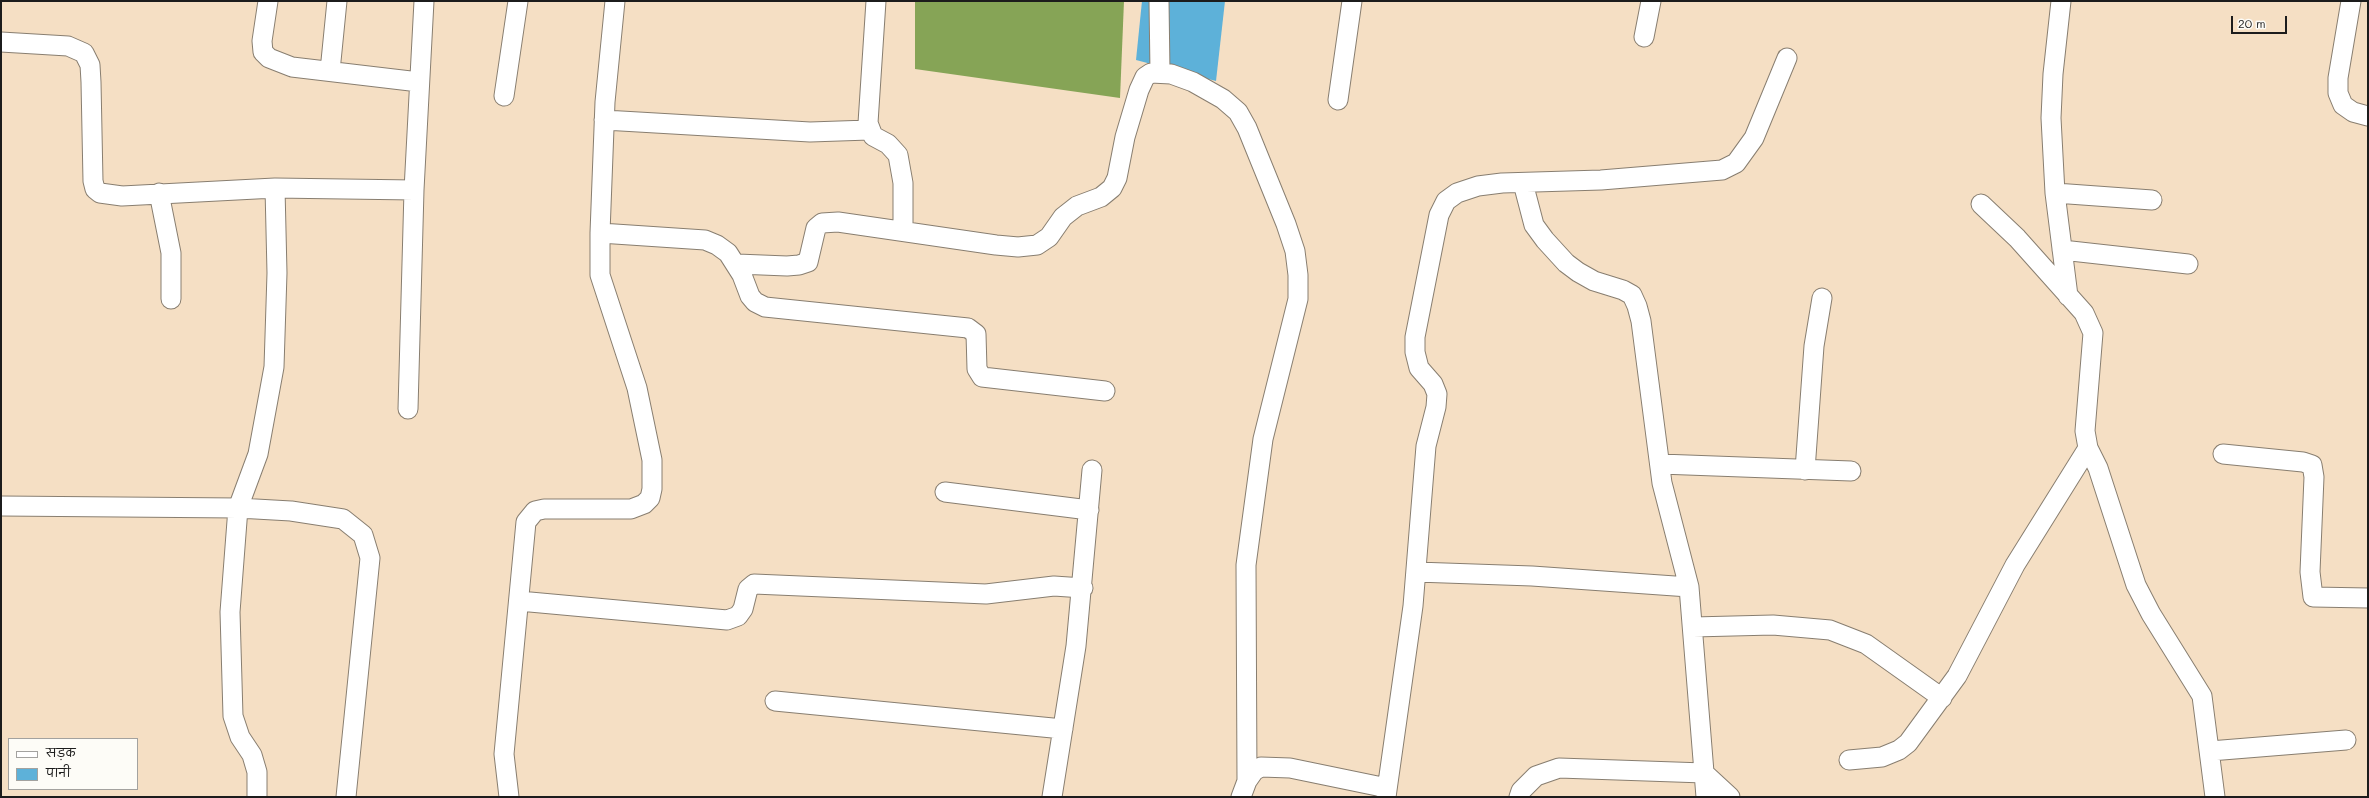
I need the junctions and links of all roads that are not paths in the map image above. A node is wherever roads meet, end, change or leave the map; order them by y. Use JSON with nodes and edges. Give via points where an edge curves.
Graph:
{"nodes":[{"id":1,"x":268,"y":1,"type":"edge"},
{"id":2,"x":337,"y":1,"type":"edge"},
{"id":3,"x":424,"y":1,"type":"edge"},
{"id":4,"x":518,"y":1,"type":"edge"},
{"id":5,"x":615,"y":1,"type":"edge"},
{"id":6,"x":876,"y":1,"type":"edge"},
{"id":7,"x":1159,"y":1,"type":"edge"},
{"id":8,"x":1352,"y":1,"type":"edge"},
{"id":9,"x":1651,"y":1,"type":"edge"},
{"id":10,"x":2061,"y":1,"type":"edge"},
{"id":11,"x":2351,"y":1,"type":"edge"},
{"id":12,"x":1644,"y":37,"type":"dead end"},
{"id":13,"x":1,"y":42,"type":"edge"},
{"id":14,"x":1787,"y":58,"type":"dead end"},
{"id":15,"x":330,"y":71,"type":"junction"},
{"id":16,"x":1160,"y":72,"type":"junction"},
{"id":17,"x":419,"y":82,"type":"junction"},
{"id":18,"x":504,"y":96,"type":"dead end"},
{"id":19,"x":1338,"y":100,"type":"dead end"},
{"id":20,"x":2368,"y":116,"type":"edge"},
{"id":21,"x":604,"y":120,"type":"junction"},
{"id":22,"x":869,"y":130,"type":"junction"},
{"id":23,"x":1523,"y":183,"type":"junction"},
{"id":24,"x":275,"y":188,"type":"junction"},
{"id":25,"x":414,"y":190,"type":"junction"},
{"id":26,"x":2055,"y":192,"type":"junction"},
{"id":27,"x":159,"y":193,"type":"junction"},
{"id":28,"x":2152,"y":200,"type":"dead end"},
{"id":29,"x":1981,"y":204,"type":"dead end"},
{"id":30,"x":903,"y":231,"type":"junction"},
{"id":31,"x":600,"y":234,"type":"junction"},
{"id":32,"x":2062,"y":250,"type":"junction"},
{"id":33,"x":737,"y":264,"type":"junction"},
{"id":34,"x":2188,"y":264,"type":"dead end"},
{"id":35,"x":2068,"y":296,"type":"junction"},
{"id":36,"x":1822,"y":298,"type":"dead end"},
{"id":37,"x":171,"y":299,"type":"dead end"},
{"id":38,"x":1105,"y":391,"type":"dead end"},
{"id":39,"x":408,"y":409,"type":"dead end"},
{"id":40,"x":2088,"y":448,"type":"junction"},
{"id":41,"x":2223,"y":454,"type":"dead end"},
{"id":42,"x":1660,"y":464,"type":"junction"},
{"id":43,"x":1092,"y":470,"type":"dead end"},
{"id":44,"x":1805,"y":470,"type":"junction"},
{"id":45,"x":1851,"y":472,"type":"dead end"},
{"id":46,"x":945,"y":492,"type":"dead end"},
{"id":47,"x":1,"y":506,"type":"edge"},
{"id":48,"x":238,"y":508,"type":"junction"},
{"id":49,"x":1089,"y":510,"type":"junction"},
{"id":50,"x":1416,"y":572,"type":"junction"},
{"id":51,"x":1689,"y":587,"type":"junction"},
{"id":52,"x":1083,"y":588,"type":"junction"},
{"id":53,"x":2368,"y":598,"type":"edge"},
{"id":54,"x":519,"y":601,"type":"junction"},
{"id":55,"x":1693,"y":627,"type":"junction"},
{"id":56,"x":1942,"y":698,"type":"junction"},
{"id":57,"x":775,"y":702,"type":"dead end"},
{"id":58,"x":1062,"y":729,"type":"junction"},
{"id":59,"x":2346,"y":740,"type":"dead end"},
{"id":60,"x":2210,"y":751,"type":"junction"},
{"id":61,"x":1849,"y":760,"type":"dead end"},
{"id":62,"x":1704,"y":773,"type":"junction"},
{"id":63,"x":1244,"y":789,"type":"edge"},
{"id":64,"x":1386,"y":793,"type":"edge"},
{"id":65,"x":257,"y":797,"type":"edge"},
{"id":66,"x":346,"y":797,"type":"edge"},
{"id":67,"x":508,"y":797,"type":"edge"},
{"id":68,"x":1052,"y":797,"type":"edge"},
{"id":69,"x":1519,"y":797,"type":"edge"},
{"id":70,"x":1706,"y":797,"type":"edge"},
{"id":71,"x":1730,"y":797,"type":"edge"},
{"id":72,"x":2215,"y":797,"type":"edge"}],
"edges":[{"from":1,"to":15,"type":"street","via":[[262,41],[263,52],[278,63]]},
{"from":2,"to":15,"type":"street"},
{"from":3,"to":17,"type":"street"},
{"from":4,"to":18,"type":"street"},
{"from":5,"to":21,"type":"street"},
{"from":6,"to":22,"type":"street","via":[[868,109]]},
{"from":7,"to":16,"type":"street"},
{"from":8,"to":19,"type":"street"},
{"from":9,"to":12,"type":"street"},
{"from":10,"to":26,"type":"street","via":[[2052,74],[2051,118]]},
{"from":11,"to":20,"type":"street","via":[[2338,78],[2338,93],[2343,105],[2353,112]]},
{"from":13,"to":27,"type":"street","via":[[68,46],[84,53],[90,65],[92,165],[95,188],[100,193],[122,196]]},
{"from":14,"to":23,"type":"street","via":[[1754,138],[1736,163],[1722,170],[1601,180]]},
{"from":15,"to":17,"type":"street"},
{"from":16,"to":30,"type":"street","via":[[1145,77],[1125,137],[1117,178],[1112,188],[1063,216],[1049,237],[1037,245],[996,245]]},
{"from":16,"to":63,"type":"street","via":[[1193,82],[1223,99],[1238,112],[1286,224],[1295,251],[1298,275],[1298,299],[1263,439],[1246,565]]},
{"from":17,"to":25,"type":"street"},
{"from":21,"to":22,"type":"street","via":[[810,132]]},
{"from":21,"to":31,"type":"street"},
{"from":22,"to":30,"type":"street","via":[[898,155],[903,183]]},
{"from":23,"to":42,"type":"street","via":[[1534,225],[1566,263],[1594,281],[1632,295],[1641,321]]},
{"from":23,"to":50,"type":"street","via":[[1478,186],[1457,193],[1446,202],[1439,215],[1415,337],[1419,368],[1433,384],[1436,394],[1436,407],[1426,446]]},
{"from":24,"to":25,"type":"street"},
{"from":24,"to":27,"type":"street"},
{"from":24,"to":48,"type":"street","via":[[277,274],[274,367],[258,454]]},
{"from":25,"to":39,"type":"street"},
{"from":26,"to":28,"type":"street"},
{"from":26,"to":32,"type":"street"},
{"from":27,"to":37,"type":"street","via":[[171,253]]},
{"from":29,"to":35,"type":"street","via":[[2017,238]]},
{"from":30,"to":33,"type":"street","via":[[838,222],[822,223],[816,228],[808,262],[799,266]]},
{"from":31,"to":33,"type":"street","via":[[705,240],[728,253]]},
{"from":31,"to":54,"type":"street","via":[[600,275],[637,388],[652,460],[652,494],[644,504],[631,509],[535,511],[526,522]]},
{"from":32,"to":34,"type":"street"},
{"from":32,"to":35,"type":"street"},
{"from":33,"to":38,"type":"street","via":[[750,296],[755,302],[766,307],[968,328],[976,334],[977,369],[982,377]]},
{"from":35,"to":40,"type":"street","via":[[2084,313],[2092,333],[2085,430]]},
{"from":36,"to":44,"type":"street","via":[[1814,346]]},
{"from":40,"to":56,"type":"street","via":[[2015,565],[1957,676]]},
{"from":40,"to":60,"type":"street","via":[[2098,468],[2136,585],[2202,696]]},
{"from":41,"to":53,"type":"street","via":[[2312,465],[2314,477],[2310,572],[2313,597]]},
{"from":42,"to":44,"type":"street"},
{"from":42,"to":51,"type":"street"},
{"from":43,"to":49,"type":"street"},
{"from":44,"to":45,"type":"street"},
{"from":46,"to":49,"type":"street"},
{"from":47,"to":48,"type":"street"},
{"from":48,"to":65,"type":"street","via":[[230,612],[233,716],[240,737],[252,755],[257,772]]},
{"from":48,"to":66,"type":"street","via":[[343,519],[363,535],[370,558]]},
{"from":49,"to":52,"type":"street"},
{"from":50,"to":51,"type":"street","via":[[1532,576]]},
{"from":50,"to":64,"type":"street"},
{"from":51,"to":55,"type":"street"},
{"from":52,"to":54,"type":"street","via":[[1054,586],[986,594],[764,583],[754,584],[748,589],[743,609],[738,616],[727,620]]},
{"from":52,"to":58,"type":"street"},
{"from":54,"to":67,"type":"street","via":[[504,754]]},
{"from":55,"to":56,"type":"street","via":[[1773,625],[1830,630],[1866,644]]},
{"from":55,"to":62,"type":"street"},
{"from":56,"to":61,"type":"street","via":[[1908,743],[1899,750],[1882,757]]},
{"from":57,"to":58,"type":"street"},
{"from":58,"to":68,"type":"street"},
{"from":59,"to":60,"type":"street"},
{"from":60,"to":72,"type":"street"},
{"from":62,"to":69,"type":"street","via":[[1558,768],[1536,776],[1521,791]]},
{"from":62,"to":70,"type":"street"},
{"from":62,"to":71,"type":"street"},
{"from":63,"to":64,"type":"street","via":[[1254,771],[1261,767],[1277,766]]}]}
